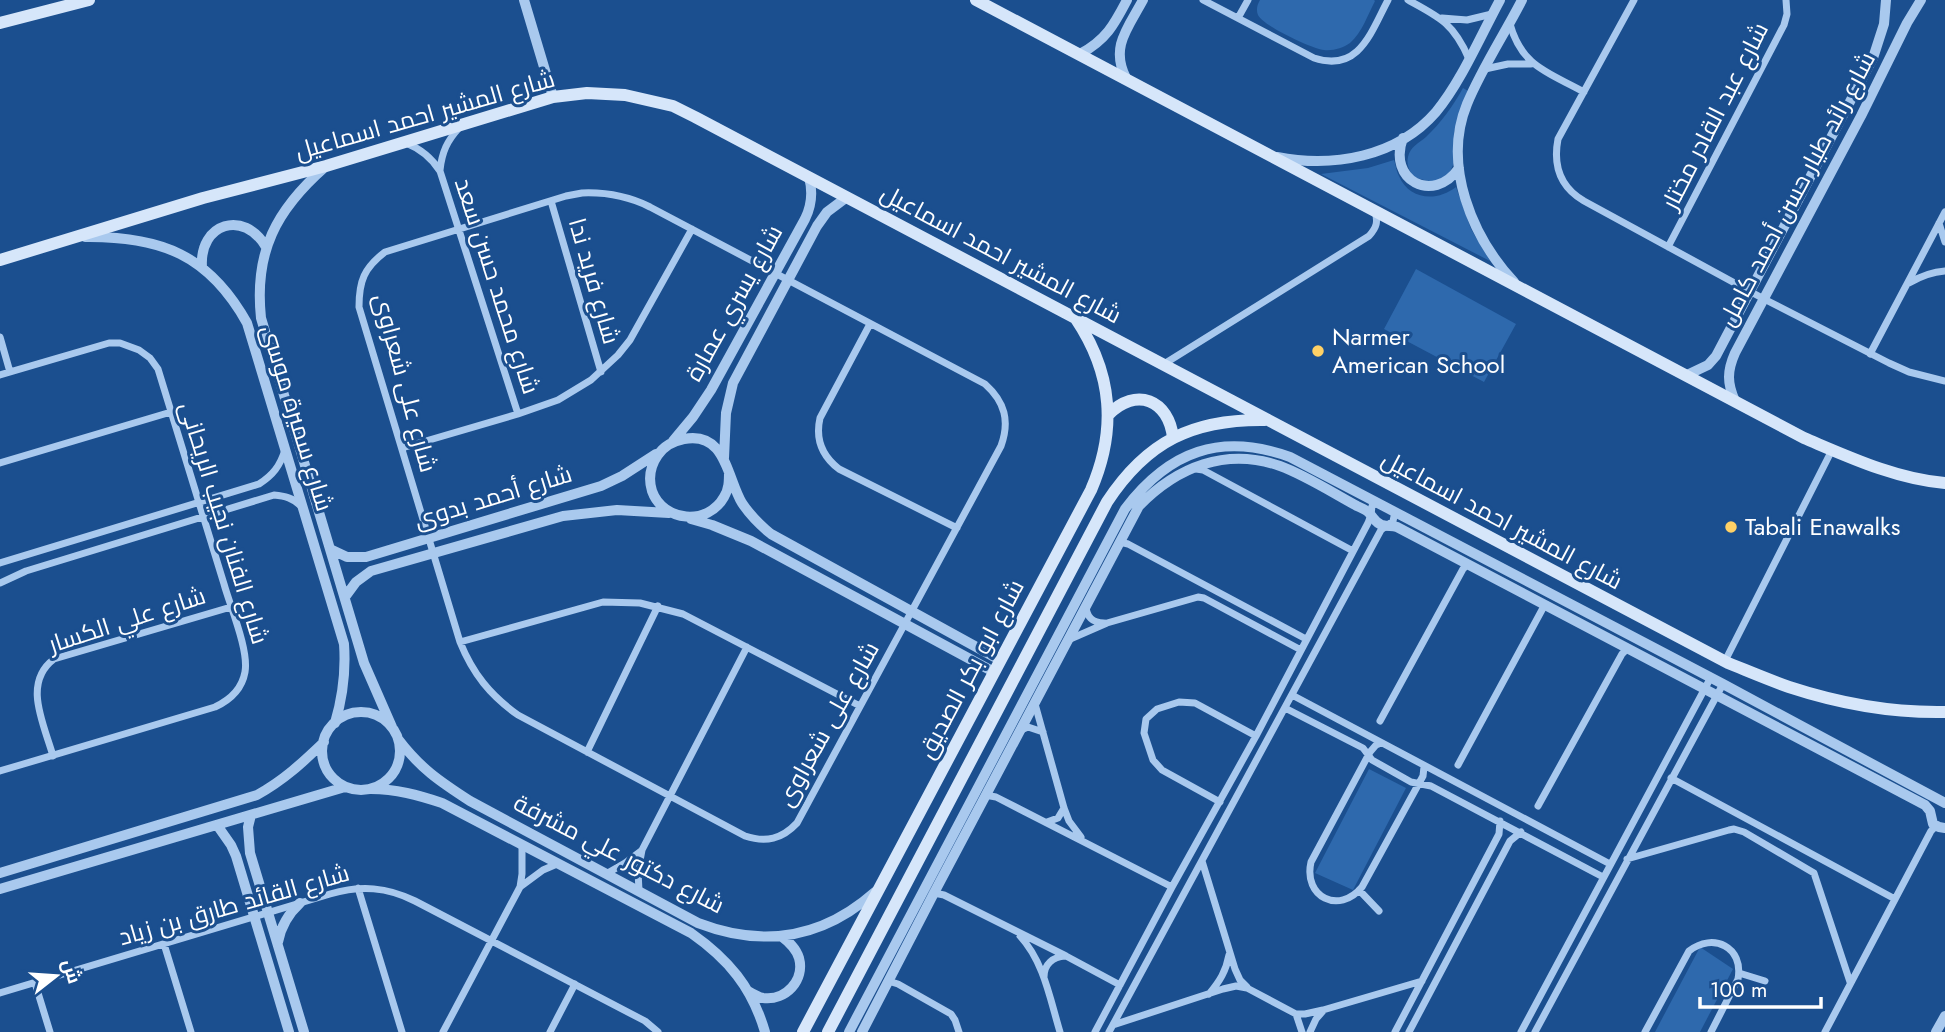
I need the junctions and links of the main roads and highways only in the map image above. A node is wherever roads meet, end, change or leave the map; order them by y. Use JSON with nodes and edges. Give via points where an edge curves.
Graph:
{"nodes":[{"id":1,"x":89,"y":0,"type":"edge"},
{"id":2,"x":976,"y":0,"type":"edge"},
{"id":3,"x":0,"y":23,"type":"edge"},
{"id":4,"x":0,"y":260,"type":"edge"},
{"id":5,"x":1074,"y":316,"type":"junction"},
{"id":6,"x":1108,"y":415,"type":"junction"},
{"id":7,"x":1268,"y":420,"type":"junction"},
{"id":8,"x":1173,"y":438,"type":"junction"},
{"id":9,"x":1945,"y":483,"type":"edge"},
{"id":10,"x":1945,"y":712,"type":"edge"},
{"id":11,"x":917,"y":816,"type":"junction"},
{"id":12,"x":937,"y":827,"type":"junction"},
{"id":13,"x":803,"y":1032,"type":"edge"},
{"id":14,"x":828,"y":1032,"type":"edge"}],
"edges":[{"from":1,"to":3,"type":"main road"},
{"from":2,"to":9,"type":"main road","via":[[1804,438],[1905,476]]},
{"from":4,"to":5,"type":"main road","name":"شارع المشير احمد اسماعيل","via":[[553,97],[615,94],[673,106]]},
{"from":5,"to":6,"type":"main road","name":"شارع ابو بكر الصديق","via":[[1095,352],[1105,383]]},
{"from":5,"to":7,"type":"main road","name":"شارع المشير احمد اسماعيل"},
{"from":6,"to":8,"type":"main road","via":[[1118,405],[1143,399],[1166,413]]},
{"from":6,"to":11,"type":"main road","name":"شارع ابو بكر الصديق","via":[[1095,481]]},
{"from":7,"to":8,"type":"main road","name":"شارع ابو بكر الصديق","via":[[1203,425]]},
{"from":7,"to":10,"type":"main road","name":"شارع المشير احمد اسماعيل","via":[[1725,662],[1790,687],[1855,704]]},
{"from":8,"to":12,"type":"main road","name":"شارع ابو بكر الصديق","via":[[1135,465],[1107,502]]},
{"from":11,"to":12,"type":"main road"},
{"from":11,"to":13,"type":"main road","name":"شارع ابو بكر الصديق"},
{"from":12,"to":14,"type":"main road","name":"شارع ابو بكر الصديق"}]}
